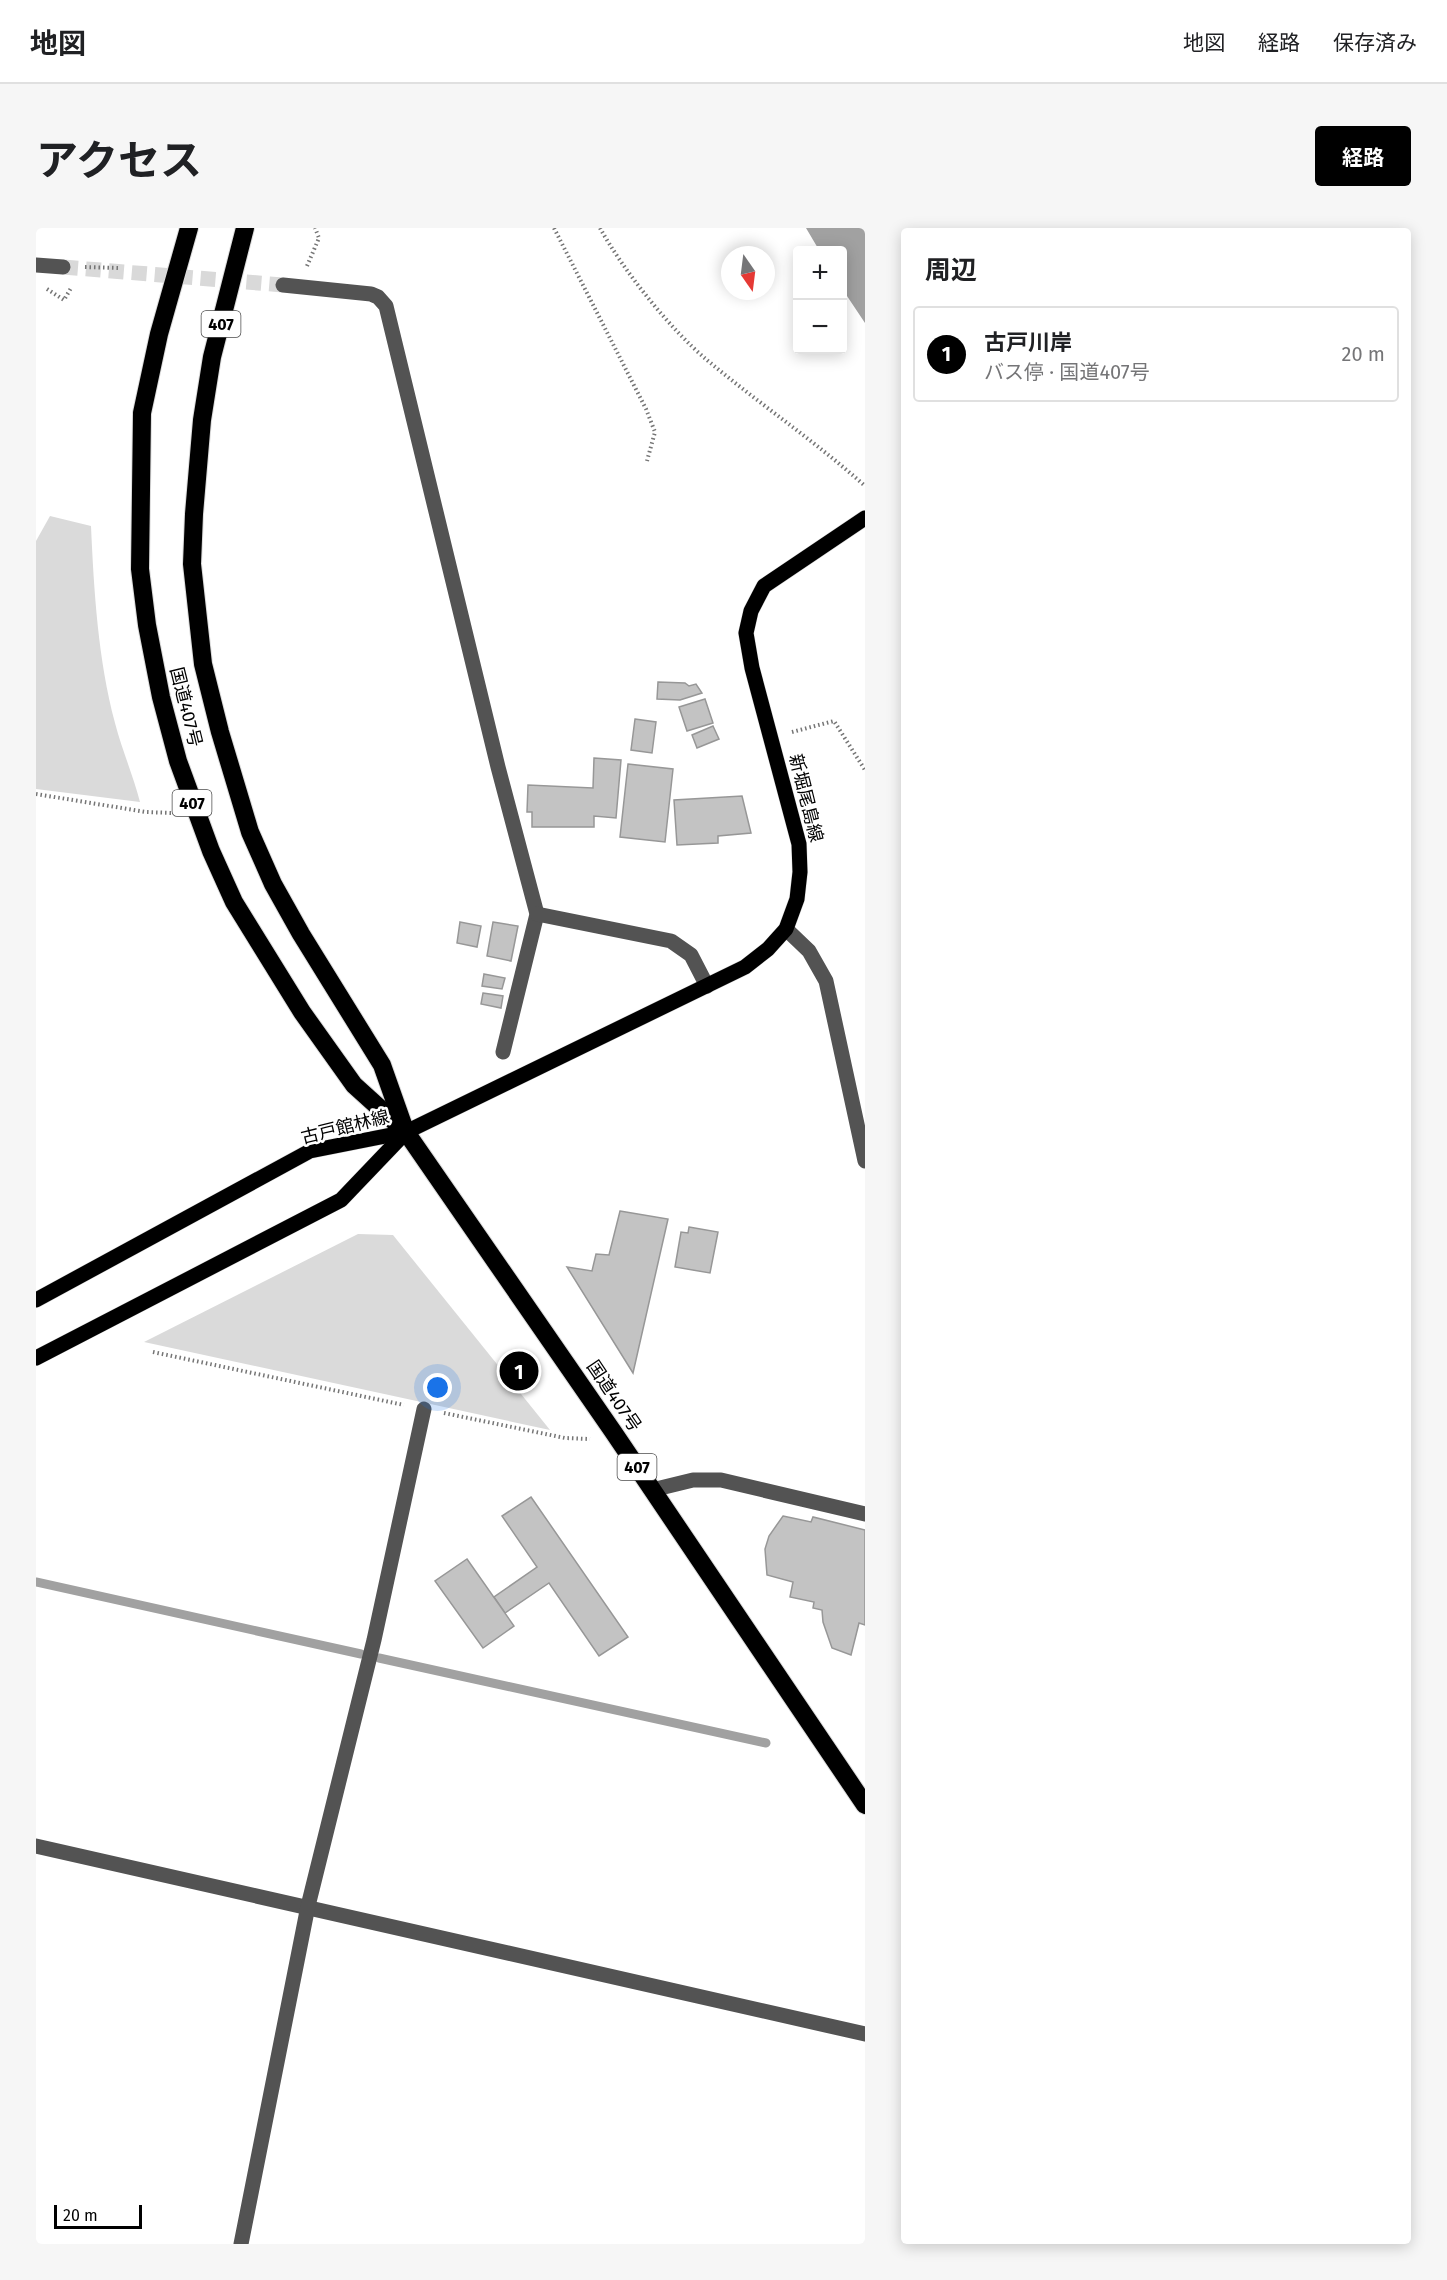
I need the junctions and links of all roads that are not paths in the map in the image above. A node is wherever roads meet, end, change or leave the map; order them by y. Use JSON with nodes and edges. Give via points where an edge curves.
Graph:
{"nodes":[{"id":1,"x":189,"y":228,"type":"edge"},
{"id":2,"x":245,"y":228,"type":"edge"},
{"id":3,"x":36,"y":265,"type":"edge"},
{"id":4,"x":63,"y":267,"type":"tunnel mouth"},
{"id":5,"x":283,"y":285,"type":"tunnel mouth"},
{"id":6,"x":865,"y":518,"type":"edge"},
{"id":7,"x":537,"y":914,"type":"junction"},
{"id":8,"x":786,"y":928,"type":"junction"},
{"id":9,"x":707,"y":986,"type":"junction"},
{"id":10,"x":503,"y":1052,"type":"dead end"},
{"id":11,"x":406,"y":1132,"type":"junction"},
{"id":12,"x":865,"y":1161,"type":"edge"},
{"id":13,"x":36,"y":1300,"type":"edge"},
{"id":14,"x":36,"y":1358,"type":"edge"},
{"id":15,"x":424,"y":1409,"type":"road end"},
{"id":16,"x":652,"y":1490,"type":"junction"},
{"id":17,"x":865,"y":1514,"type":"edge"},
{"id":18,"x":865,"y":1805,"type":"edge"},
{"id":19,"x":36,"y":1846,"type":"edge"},
{"id":20,"x":308,"y":1906,"type":"junction"},
{"id":21,"x":865,"y":2034,"type":"edge"},
{"id":22,"x":241,"y":2244,"type":"edge"}],
"edges":[{"from":1,"to":11,"type":"highway","name":"国道407号","number":"407","via":[[142,413],[140,569],[161,697],[195,813],[234,902],[302,1012],[354,1085]]},
{"from":2,"to":11,"type":"highway","name":"国道407号","number":"407","via":[[212,357],[202,420],[192,564],[203,664],[250,832],[301,934],[382,1065]]},
{"from":3,"to":4,"type":"street"},
{"from":5,"to":7,"type":"street","via":[[370,294],[386,306]]},
{"from":6,"to":8,"type":"main road","name":"新堀尾島線","via":[[764,586],[751,611],[747,633],[752,668],[799,844],[797,899]]},
{"from":7,"to":9,"type":"street","via":[[671,941],[691,955]]},
{"from":7,"to":10,"type":"street"},
{"from":8,"to":9,"type":"main road","name":"新堀尾島線","via":[[745,967]]},
{"from":8,"to":12,"type":"street","via":[[809,951],[826,981]]},
{"from":9,"to":11,"type":"main road","name":"新堀尾島線"},
{"from":11,"to":13,"type":"main road","name":"古戸館林線","via":[[310,1151]]},
{"from":11,"to":14,"type":"main road","name":"古戸館林線","via":[[341,1200]]},
{"from":11,"to":16,"type":"highway","name":"国道407号","number":"407"},
{"from":15,"to":20,"type":"street","via":[[374,1640]]},
{"from":16,"to":17,"type":"street","via":[[693,1480],[721,1480]]},
{"from":16,"to":18,"type":"highway","name":"国道407号","number":"407"},
{"from":19,"to":20,"type":"street"},
{"from":20,"to":21,"type":"street"},
{"from":20,"to":22,"type":"street"}]}
